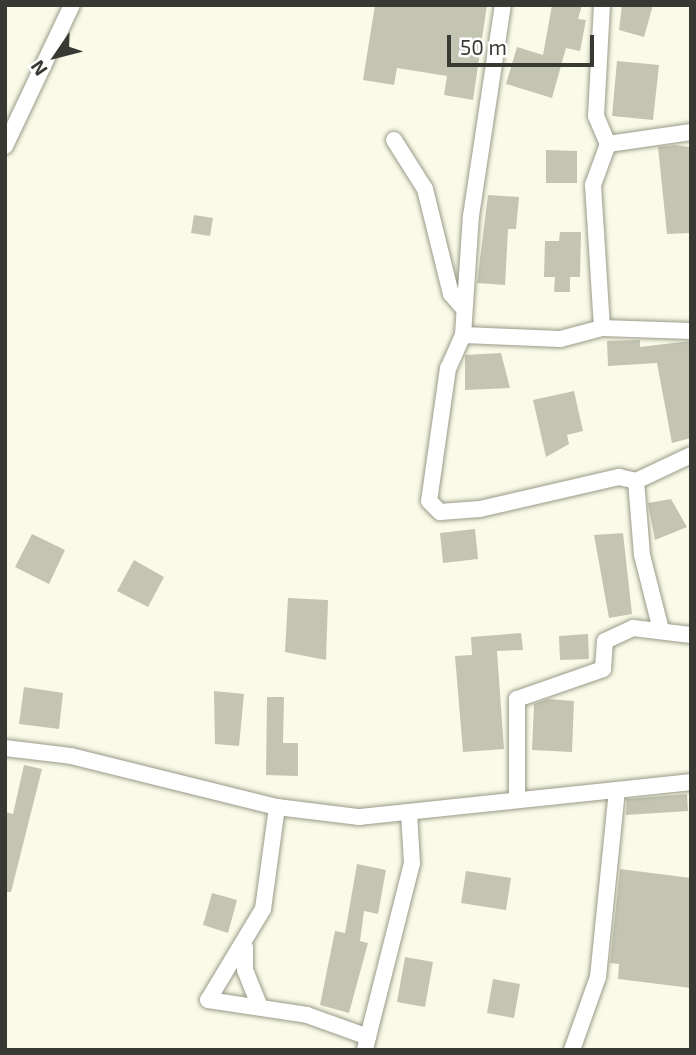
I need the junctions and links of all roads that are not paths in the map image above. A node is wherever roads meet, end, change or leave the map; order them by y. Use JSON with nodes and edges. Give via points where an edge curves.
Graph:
{"nodes":[{"id":1,"x":72,"y":5,"type":"edge"},
{"id":2,"x":503,"y":5,"type":"edge"},
{"id":3,"x":602,"y":5,"type":"edge"},
{"id":4,"x":691,"y":132,"type":"edge"},
{"id":5,"x":394,"y":140,"type":"dead end"},
{"id":6,"x":608,"y":144,"type":"junction"},
{"id":7,"x":5,"y":146,"type":"edge"},
{"id":8,"x":464,"y":309,"type":"junction"},
{"id":9,"x":602,"y":328,"type":"junction"},
{"id":10,"x":691,"y":331,"type":"edge"},
{"id":11,"x":463,"y":335,"type":"junction"},
{"id":12,"x":691,"y":455,"type":"edge"},
{"id":13,"x":636,"y":481,"type":"junction"},
{"id":14,"x":661,"y":630,"type":"junction"},
{"id":15,"x":691,"y":635,"type":"edge"},
{"id":16,"x":5,"y":748,"type":"edge"},
{"id":17,"x":691,"y":782,"type":"edge"},
{"id":18,"x":617,"y":790,"type":"junction"},
{"id":19,"x":517,"y":800,"type":"junction"},
{"id":20,"x":276,"y":807,"type":"junction"},
{"id":21,"x":410,"y":812,"type":"junction"},
{"id":22,"x":245,"y":947,"type":"junction"},
{"id":23,"x":258,"y":1003,"type":"junction"},
{"id":24,"x":367,"y":1043,"type":"edge"},
{"id":25,"x":572,"y":1050,"type":"edge"}],
"edges":[{"from":1,"to":7,"type":"street"},
{"from":2,"to":8,"type":"street"},
{"from":3,"to":6,"type":"street","via":[[596,116]]},
{"from":4,"to":6,"type":"street"},
{"from":5,"to":8,"type":"street","via":[[425,188],[451,294]]},
{"from":6,"to":9,"type":"street","via":[[593,185]]},
{"from":8,"to":11,"type":"street"},
{"from":9,"to":10,"type":"street"},
{"from":9,"to":11,"type":"street","via":[[560,339]]},
{"from":11,"to":13,"type":"street","via":[[448,368],[433,442],[429,501],[440,512],[619,477]]},
{"from":12,"to":13,"type":"street"},
{"from":13,"to":14,"type":"street","via":[[642,555]]},
{"from":14,"to":15,"type":"street"},
{"from":14,"to":19,"type":"street","via":[[633,628],[605,641],[603,669],[517,699]]},
{"from":16,"to":20,"type":"street","via":[[71,756]]},
{"from":17,"to":18,"type":"street"},
{"from":18,"to":19,"type":"street"},
{"from":18,"to":25,"type":"street","via":[[598,977]]},
{"from":19,"to":21,"type":"street"},
{"from":20,"to":21,"type":"street","via":[[359,817]]},
{"from":20,"to":22,"type":"street","via":[[263,909]]},
{"from":21,"to":24,"type":"street","via":[[412,863]]},
{"from":22,"to":23,"type":"street","via":[[244,970]]},
{"from":22,"to":23,"type":"street","via":[[208,1000]]},
{"from":23,"to":24,"type":"street"}]}
